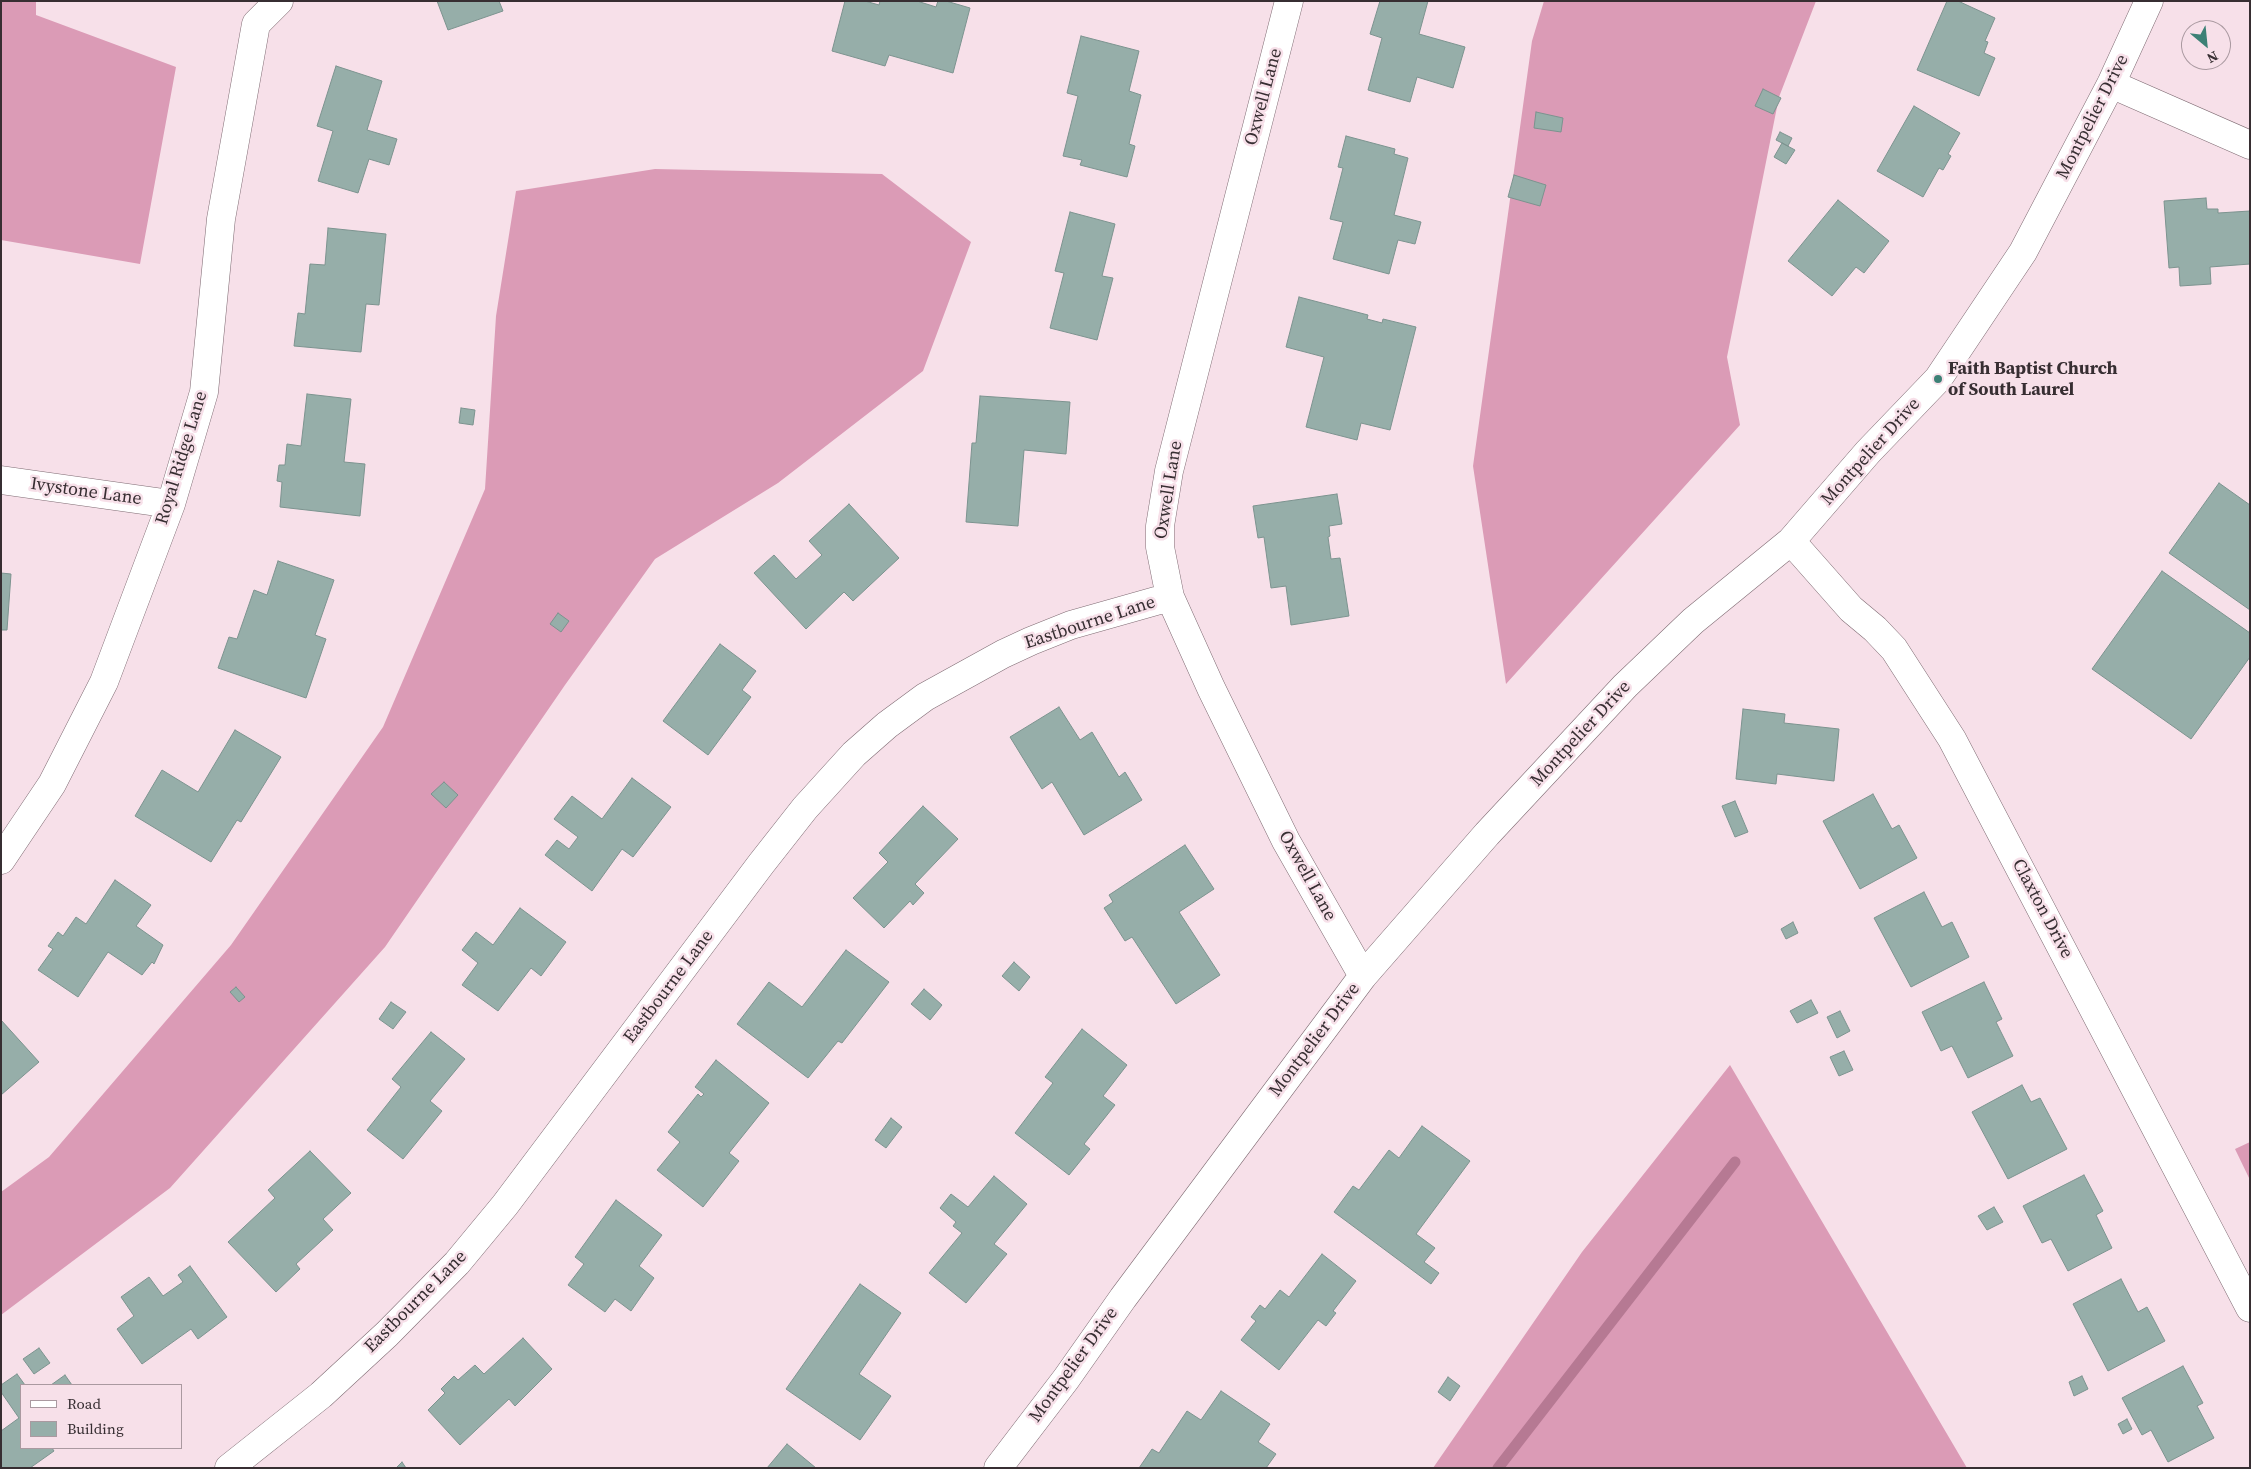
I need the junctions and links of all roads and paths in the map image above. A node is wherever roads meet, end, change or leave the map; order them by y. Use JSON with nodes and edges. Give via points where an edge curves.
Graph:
{"nodes":[{"id":1,"x":279,"y":1,"type":"edge"},
{"id":2,"x":2149,"y":1,"type":"edge"},
{"id":3,"x":1284,"y":2,"type":"edge"},
{"id":4,"x":2111,"y":84,"type":"junction"},
{"id":5,"x":2250,"y":145,"type":"edge"},
{"id":6,"x":1,"y":480,"type":"edge"},
{"id":7,"x":171,"y":504,"type":"junction"},
{"id":8,"x":1792,"y":541,"type":"junction"},
{"id":9,"x":1170,"y":597,"type":"junction"},
{"id":10,"x":1,"y":860,"type":"edge"},
{"id":11,"x":1363,"y":976,"type":"junction"},
{"id":12,"x":2250,"y":1308,"type":"edge"},
{"id":13,"x":229,"y":1468,"type":"edge"},
{"id":14,"x":998,"y":1468,"type":"edge"}],
"edges":[{"from":1,"to":7,"type":"street","name":"Royal Ridge Lane","via":[[256,24],[220,219],[204,392]]},
{"from":2,"to":4,"type":"street","name":"Montpelier Drive"},
{"from":3,"to":9,"type":"street","name":"Oxwell Lane","via":[[1169,470],[1160,547]]},
{"from":4,"to":5,"type":"street"},
{"from":4,"to":8,"type":"street","name":"Montpelier Drive","via":[[2023,252],[1938,379],[1868,452]]},
{"from":6,"to":7,"type":"street","name":"Ivystone Lane"},
{"from":7,"to":10,"type":"street","name":"Royal Ridge Lane","via":[[104,682],[52,784]]},
{"from":8,"to":11,"type":"street","name":"Montpelier Drive","via":[[1694,621],[1625,686],[1487,834]]},
{"from":8,"to":12,"type":"street","name":"Claxton Drive","via":[[1851,609],[1894,649],[1952,739]]},
{"from":9,"to":11,"type":"street","name":"Oxwell Lane","via":[[1286,841]]},
{"from":9,"to":13,"type":"street","name":"Eastbourne Lane","via":[[1071,625],[1031,640],[926,697],[854,754],[804,808],[760,864],[505,1206],[457,1263],[321,1395]]},
{"from":11,"to":14,"type":"street","name":"Montpelier Drive"}]}
